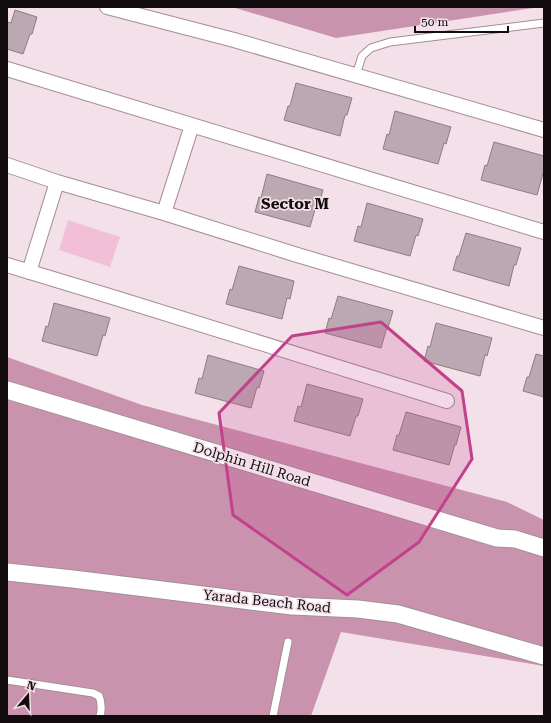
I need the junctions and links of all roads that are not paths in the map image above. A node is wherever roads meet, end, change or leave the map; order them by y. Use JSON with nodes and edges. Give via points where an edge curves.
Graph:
{"nodes":[{"id":1,"x":107,"y":7,"type":"edge"},
{"id":2,"x":544,"y":24,"type":"edge"},
{"id":3,"x":7,"y":69,"type":"edge"},
{"id":4,"x":356,"y":76,"type":"junction"},
{"id":5,"x":192,"y":125,"type":"junction"},
{"id":6,"x":544,"y":130,"type":"edge"},
{"id":7,"x":7,"y":165,"type":"edge"},
{"id":8,"x":57,"y":182,"type":"junction"},
{"id":9,"x":164,"y":213,"type":"junction"},
{"id":10,"x":544,"y":232,"type":"edge"},
{"id":11,"x":7,"y":265,"type":"edge"},
{"id":12,"x":29,"y":272,"type":"junction"},
{"id":13,"x":544,"y":328,"type":"edge"},
{"id":14,"x":7,"y":390,"type":"edge"},
{"id":15,"x":447,"y":401,"type":"dead end"},
{"id":16,"x":496,"y":538,"type":"junction"},
{"id":17,"x":544,"y":548,"type":"edge"},
{"id":18,"x":544,"y":558,"type":"edge"},
{"id":19,"x":7,"y":572,"type":"edge"},
{"id":20,"x":288,"y":642,"type":"dead end"},
{"id":21,"x":544,"y":656,"type":"edge"},
{"id":22,"x":7,"y":680,"type":"edge"},
{"id":23,"x":100,"y":716,"type":"edge"},
{"id":24,"x":273,"y":716,"type":"edge"}],
"edges":[{"from":1,"to":4,"type":"street","via":[[234,40]]},
{"from":2,"to":4,"type":"lane","via":[[390,42],[371,48],[362,56]]},
{"from":3,"to":5,"type":"street"},
{"from":4,"to":6,"type":"street"},
{"from":5,"to":9,"type":"street"},
{"from":5,"to":10,"type":"street"},
{"from":7,"to":8,"type":"street"},
{"from":8,"to":9,"type":"street"},
{"from":8,"to":12,"type":"street"},
{"from":9,"to":13,"type":"street"},
{"from":11,"to":12,"type":"street"},
{"from":12,"to":15,"type":"street"},
{"from":14,"to":16,"type":"street","name":"Dolphin Hill Road"},
{"from":16,"to":17,"type":"street","name":"Dolphin Hill Road","via":[[515,539]]},
{"from":16,"to":18,"type":"street","name":"Dolphin Hill Road","via":[[513,548]]},
{"from":19,"to":21,"type":"street","name":"Yarada Beach Road","via":[[292,606],[398,614]]},
{"from":20,"to":24,"type":"lane"},
{"from":22,"to":23,"type":"lane","via":[[94,693],[101,701]]}]}
